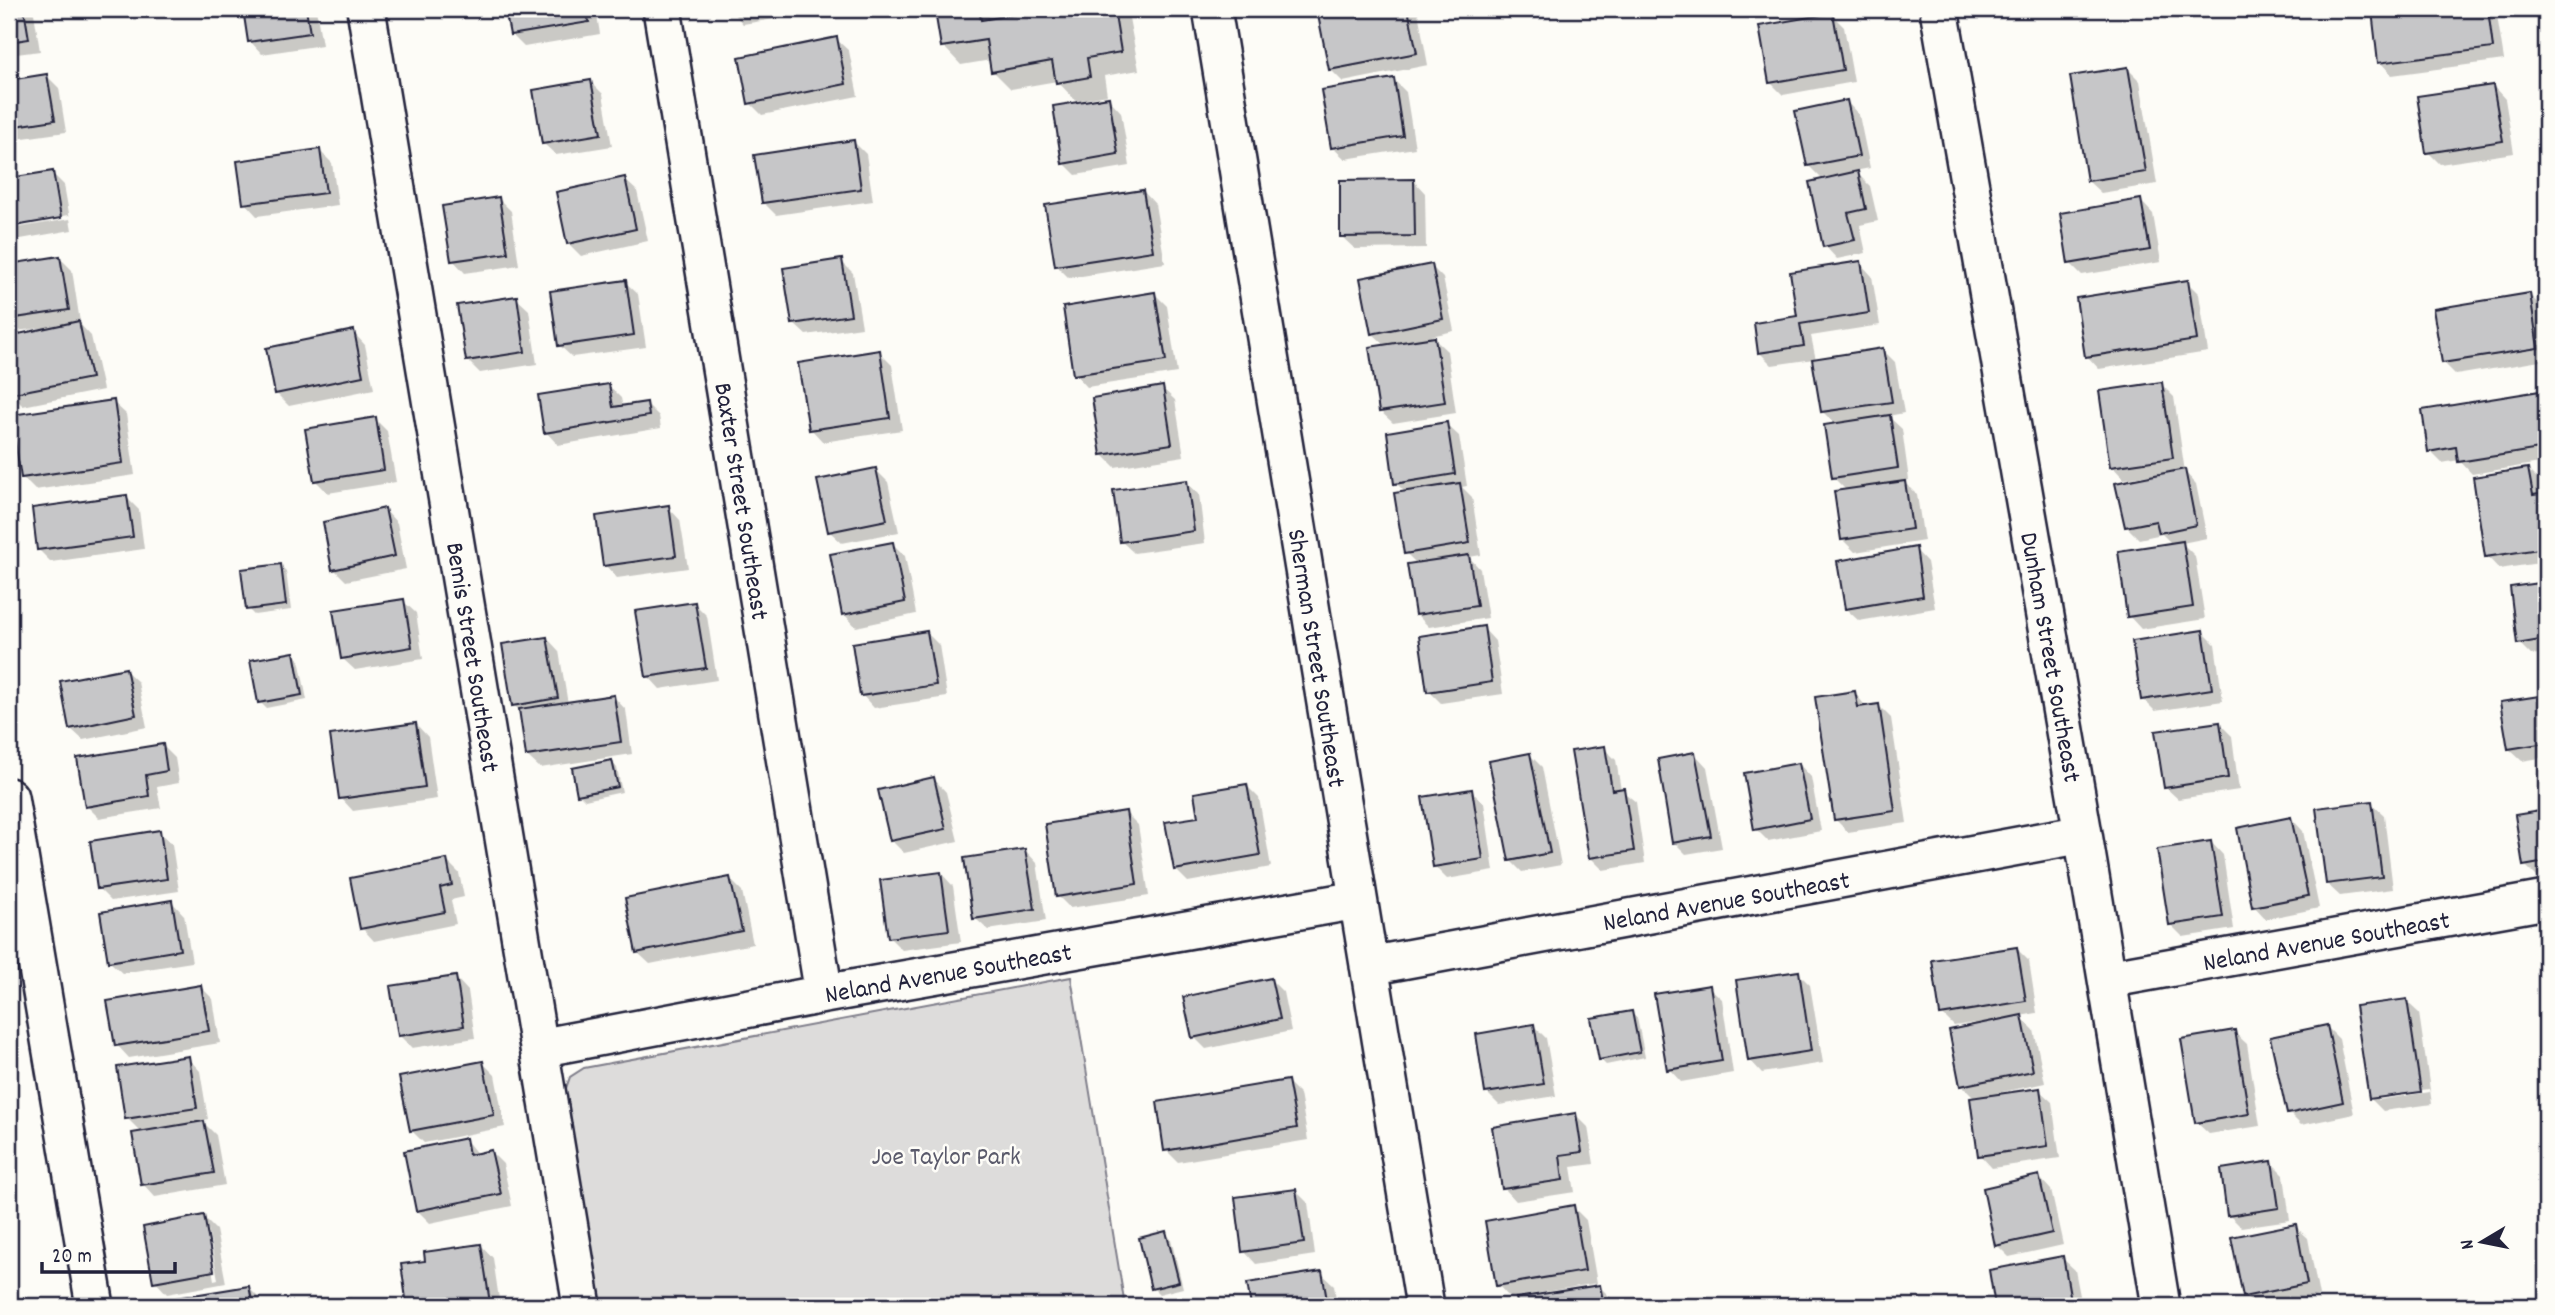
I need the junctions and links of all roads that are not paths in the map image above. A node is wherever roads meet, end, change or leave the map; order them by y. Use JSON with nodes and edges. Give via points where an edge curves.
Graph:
{"nodes":[{"id":1,"x":366,"y":9,"type":"edge"},
{"id":2,"x":662,"y":9,"type":"edge"},
{"id":3,"x":1212,"y":9,"type":"edge"},
{"id":4,"x":1939,"y":9,"type":"edge"},
{"id":5,"x":10,"y":815,"type":"edge"},
{"id":6,"x":2083,"y":834,"type":"junction"},
{"id":7,"x":1357,"y":900,"type":"junction"},
{"id":8,"x":2546,"y":900,"type":"edge"},
{"id":9,"x":1369,"y":965,"type":"junction"},
{"id":10,"x":2107,"y":979,"type":"junction"},
{"id":11,"x":824,"y":994,"type":"junction"},
{"id":12,"x":539,"y":1048,"type":"junction"},
{"id":13,"x":94,"y":1306,"type":"edge"},
{"id":14,"x":582,"y":1306,"type":"edge"},
{"id":15,"x":1425,"y":1306,"type":"edge"},
{"id":16,"x":2161,"y":1306,"type":"edge"}],
"edges":[{"from":1,"to":12,"type":"street","name":"Bemis Street Southeast"},
{"from":2,"to":11,"type":"street","name":"Baxter Street Southeast"},
{"from":3,"to":7,"type":"street","name":"Sherman Street Southeast"},
{"from":4,"to":6,"type":"street","name":"Dunham Street Southeast"},
{"from":5,"to":13,"type":"street"},
{"from":6,"to":9,"type":"street","name":"Neland Avenue Southeast"},
{"from":6,"to":10,"type":"street","name":"Dunham Street Southeast"},
{"from":7,"to":9,"type":"street","name":"Sherman Street Southeast"},
{"from":7,"to":11,"type":"street","name":"Neland Avenue Southeast"},
{"from":8,"to":10,"type":"street","name":"Neland Avenue Southeast"},
{"from":9,"to":15,"type":"street","name":"Sherman Street Southeast"},
{"from":10,"to":16,"type":"street","name":"Dunham Street Southeast"},
{"from":11,"to":12,"type":"street","name":"Neland Avenue Southeast"},
{"from":12,"to":14,"type":"street","name":"Bemis Street Southeast"}]}
